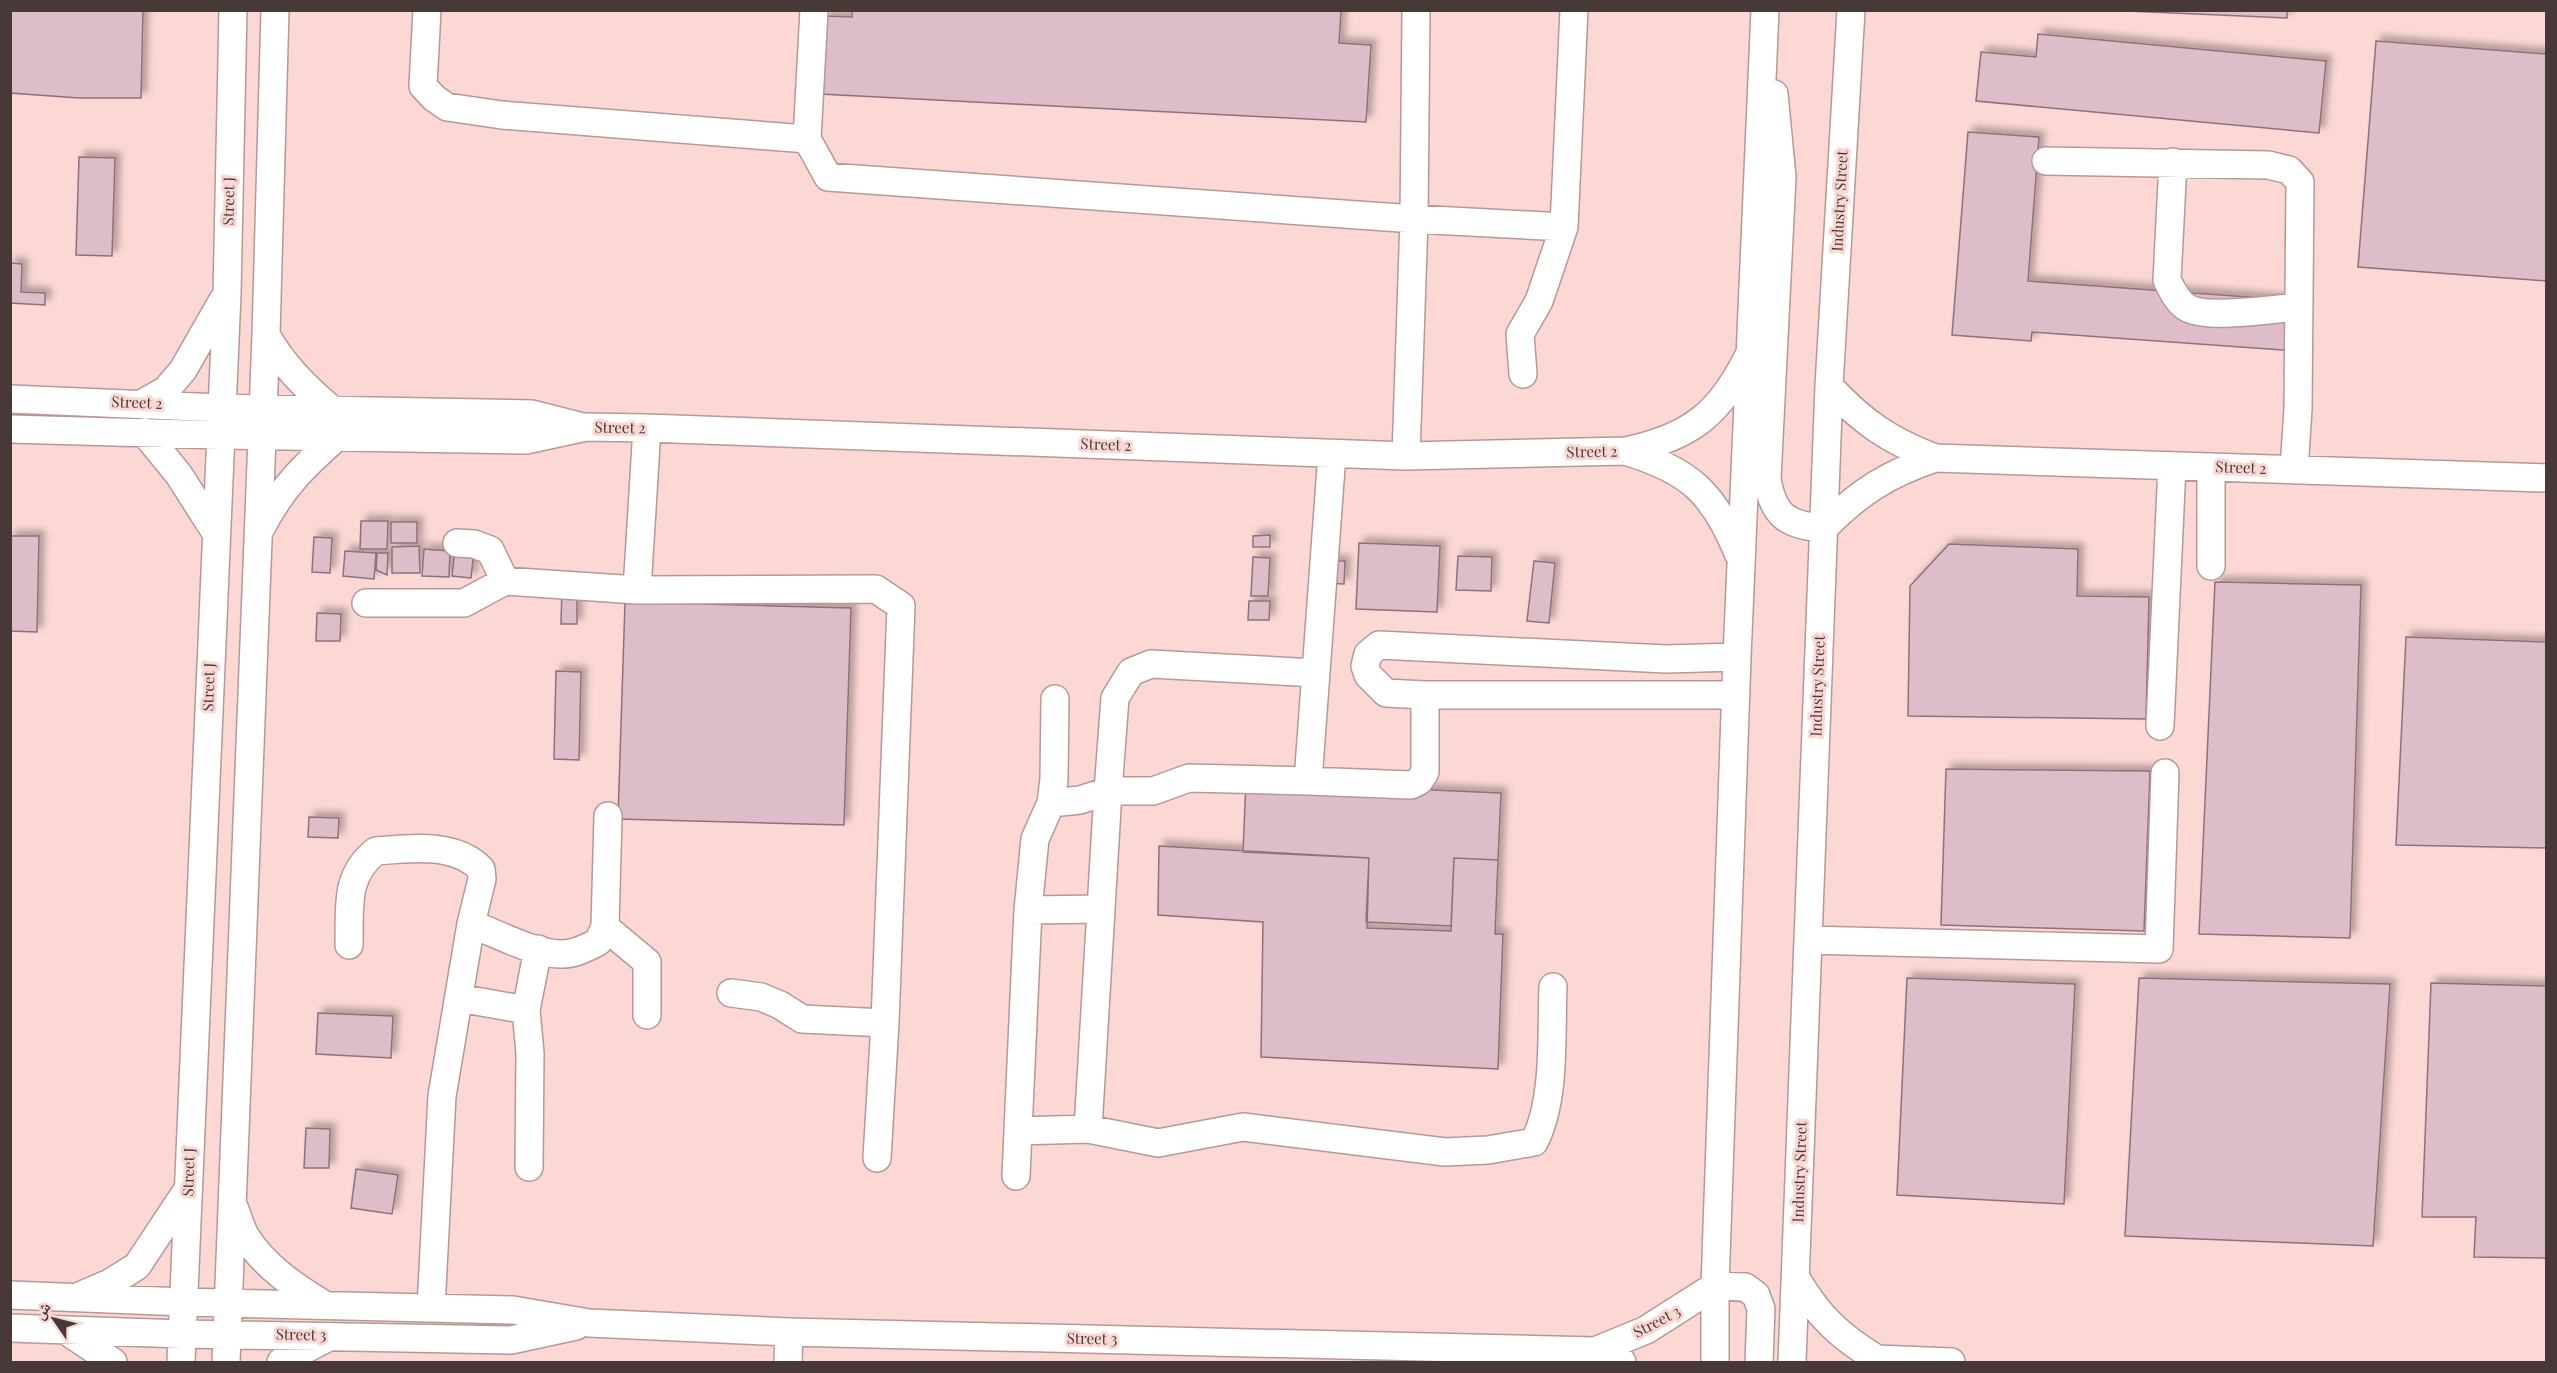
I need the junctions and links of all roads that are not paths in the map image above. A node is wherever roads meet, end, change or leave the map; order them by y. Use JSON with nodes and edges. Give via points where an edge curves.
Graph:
{"nodes":[{"id":1,"x":233,"y":10,"type":"edge"},
{"id":2,"x":275,"y":10,"type":"edge"},
{"id":3,"x":427,"y":10,"type":"edge"},
{"id":4,"x":814,"y":10,"type":"edge"},
{"id":5,"x":1416,"y":10,"type":"edge"},
{"id":6,"x":1574,"y":10,"type":"edge"},
{"id":7,"x":1765,"y":10,"type":"edge"},
{"id":8,"x":1851,"y":10,"type":"edge"},
{"id":9,"x":1763,"y":44,"type":"junction"},
{"id":10,"x":807,"y":139,"type":"junction"},
{"id":11,"x":2046,"y":161,"type":"dead end"},
{"id":12,"x":2173,"y":162,"type":"junction"},
{"id":13,"x":1414,"y":219,"type":"junction"},
{"id":14,"x":1564,"y":227,"type":"junction"},
{"id":15,"x":227,"y":294,"type":"junction"},
{"id":16,"x":2298,"y":307,"type":"junction"},
{"id":17,"x":266,"y":335,"type":"junction"},
{"id":18,"x":1749,"y":355,"type":"junction"},
{"id":19,"x":1523,"y":374,"type":"dead end"},
{"id":20,"x":1829,"y":386,"type":"junction"},
{"id":21,"x":10,"y":399,"type":"edge"},
{"id":22,"x":143,"y":403,"type":"junction"},
{"id":23,"x":263,"y":407,"type":"junction"},
{"id":24,"x":221,"y":408,"type":"junction"},
{"id":25,"x":331,"y":408,"type":"junction"},
{"id":26,"x":586,"y":427,"type":"junction"},
{"id":27,"x":647,"y":428,"type":"junction"},
{"id":28,"x":10,"y":429,"type":"edge"},
{"id":29,"x":144,"y":432,"type":"junction"},
{"id":30,"x":262,"y":434,"type":"junction"},
{"id":31,"x":220,"y":435,"type":"junction"},
{"id":32,"x":338,"y":435,"type":"junction"},
{"id":33,"x":1626,"y":451,"type":"junction"},
{"id":34,"x":1332,"y":454,"type":"junction"},
{"id":35,"x":1406,"y":456,"type":"junction"},
{"id":36,"x":1935,"y":458,"type":"junction"},
{"id":37,"x":2172,"y":466,"type":"junction"},
{"id":38,"x":2211,"y":467,"type":"junction"},
{"id":39,"x":2294,"y":470,"type":"junction"},
{"id":40,"x":2547,"y":478,"type":"edge"},
{"id":41,"x":1824,"y":528,"type":"junction"},
{"id":42,"x":216,"y":533,"type":"junction"},
{"id":43,"x":258,"y":534,"type":"junction"},
{"id":44,"x":458,"y":543,"type":"dead end"},
{"id":45,"x":1741,"y":562,"type":"junction"},
{"id":46,"x":2211,"y":566,"type":"dead end"},
{"id":47,"x":505,"y":581,"type":"junction"},
{"id":48,"x":637,"y":590,"type":"junction"},
{"id":49,"x":366,"y":603,"type":"dead end"},
{"id":50,"x":1737,"y":657,"type":"junction"},
{"id":51,"x":1316,"y":673,"type":"junction"},
{"id":52,"x":1425,"y":695,"type":"junction"},
{"id":53,"x":1736,"y":695,"type":"junction"},
{"id":54,"x":1055,"y":699,"type":"dead end"},
{"id":55,"x":2160,"y":726,"type":"dead end"},
{"id":56,"x":2165,"y":773,"type":"dead end"},
{"id":57,"x":1308,"y":781,"type":"junction"},
{"id":58,"x":1108,"y":791,"type":"junction"},
{"id":59,"x":1051,"y":803,"type":"junction"},
{"id":60,"x":608,"y":816,"type":"dead end"},
{"id":61,"x":1101,"y":909,"type":"junction"},
{"id":62,"x":1028,"y":910,"type":"junction"},
{"id":63,"x":471,"y":924,"type":"junction"},
{"id":64,"x":605,"y":927,"type":"junction"},
{"id":65,"x":1808,"y":940,"type":"junction"},
{"id":66,"x":349,"y":945,"type":"dead end"},
{"id":67,"x":538,"y":950,"type":"junction"},
{"id":68,"x":1553,"y":987,"type":"dead end"},
{"id":69,"x":731,"y":993,"type":"dead end"},
{"id":70,"x":459,"y":998,"type":"junction"},
{"id":71,"x":526,"y":1010,"type":"junction"},
{"id":72,"x":647,"y":1015,"type":"dead end"},
{"id":73,"x":885,"y":1023,"type":"junction"},
{"id":74,"x":1088,"y":1129,"type":"junction"},
{"id":75,"x":1018,"y":1131,"type":"junction"},
{"id":76,"x":877,"y":1158,"type":"dead end"},
{"id":77,"x":529,"y":1167,"type":"dead end"},
{"id":78,"x":1016,"y":1176,"type":"dead end"},
{"id":79,"x":188,"y":1190,"type":"junction"},
{"id":80,"x":232,"y":1202,"type":"junction"},
{"id":81,"x":1796,"y":1278,"type":"junction"},
{"id":82,"x":1715,"y":1286,"type":"junction"},
{"id":83,"x":10,"y":1295,"type":"edge"},
{"id":84,"x":78,"y":1297,"type":"junction"},
{"id":85,"x":184,"y":1302,"type":"junction"},
{"id":86,"x":228,"y":1302,"type":"junction"},
{"id":87,"x":324,"y":1305,"type":"junction"},
{"id":88,"x":431,"y":1308,"type":"junction"},
{"id":89,"x":589,"y":1323,"type":"junction"},
{"id":90,"x":10,"y":1328,"type":"edge"},
{"id":91,"x":64,"y":1329,"type":"junction"},
{"id":92,"x":789,"y":1332,"type":"junction"},
{"id":93,"x":183,"y":1334,"type":"junction"},
{"id":94,"x":227,"y":1334,"type":"junction"},
{"id":95,"x":330,"y":1336,"type":"junction"},
{"id":96,"x":1594,"y":1351,"type":"junction"},
{"id":97,"x":1873,"y":1361,"type":"edge"},
{"id":98,"x":113,"y":1362,"type":"edge"},
{"id":99,"x":181,"y":1362,"type":"edge"},
{"id":100,"x":225,"y":1362,"type":"edge"},
{"id":101,"x":281,"y":1362,"type":"edge"},
{"id":102,"x":788,"y":1362,"type":"edge"},
{"id":103,"x":1623,"y":1362,"type":"edge"},
{"id":104,"x":1715,"y":1362,"type":"edge"},
{"id":105,"x":1759,"y":1362,"type":"edge"},
{"id":106,"x":1792,"y":1362,"type":"edge"},
{"id":107,"x":1951,"y":1362,"type":"edge"}],
"edges":[{"from":1,"to":15,"type":"street","name":"Street J"},
{"from":2,"to":17,"type":"street"},
{"from":3,"to":10,"type":"street","via":[[423,86],[447,107],[502,115]]},
{"from":4,"to":10,"type":"street"},
{"from":5,"to":13,"type":"street"},
{"from":6,"to":14,"type":"street"},
{"from":7,"to":9,"type":"street"},
{"from":8,"to":20,"type":"street","name":"Industry Street"},
{"from":9,"to":18,"type":"street"},
{"from":9,"to":41,"type":"street","via":[[1776,103],[1782,177],[1767,479],[1771,500],[1780,513],[1791,522]]},
{"from":10,"to":13,"type":"street","via":[[828,177]]},
{"from":11,"to":12,"type":"street"},
{"from":12,"to":16,"type":"street","via":[[2268,165],[2289,170],[2300,182]]},
{"from":12,"to":16,"type":"street","via":[[2167,280],[2175,295],[2187,308],[2210,314]]},
{"from":13,"to":14,"type":"street"},
{"from":13,"to":35,"type":"street"},
{"from":14,"to":19,"type":"street","via":[[1539,301],[1520,334]]},
{"from":15,"to":22,"type":"street","via":[[183,370],[166,390]]},
{"from":15,"to":24,"type":"street","name":"Street J"},
{"from":16,"to":39,"type":"street"},
{"from":17,"to":23,"type":"street"},
{"from":17,"to":25,"type":"street","via":[[292,373]]},
{"from":18,"to":33,"type":"street","name":"Street 2","via":[[1714,410],[1688,430],[1658,444]]},
{"from":18,"to":45,"type":"street"},
{"from":20,"to":36,"type":"street","name":"Street 2","via":[[1877,430]]},
{"from":20,"to":41,"type":"street","name":"Industry Street"},
{"from":21,"to":22,"type":"street","name":"Street 2"},
{"from":22,"to":24,"type":"street","name":"Street 2"},
{"from":23,"to":24,"type":"street","name":"Street 2"},
{"from":23,"to":25,"type":"street","name":"Street 2"},
{"from":23,"to":30,"type":"street"},
{"from":24,"to":31,"type":"street","name":"Street J"},
{"from":25,"to":26,"type":"street","name":"Street 2","via":[[532,414]]},
{"from":26,"to":27,"type":"street","name":"Street 2"},
{"from":26,"to":32,"type":"street","name":"Street 2","via":[[526,440]]},
{"from":27,"to":34,"type":"street","name":"Street 2"},
{"from":27,"to":48,"type":"street"},
{"from":28,"to":29,"type":"street","name":"Street 2"},
{"from":29,"to":31,"type":"street","name":"Street 2"},
{"from":29,"to":42,"type":"street","via":[[179,475]]},
{"from":30,"to":31,"type":"street","name":"Street 2"},
{"from":30,"to":32,"type":"street","name":"Street 2"},
{"from":30,"to":43,"type":"street"},
{"from":31,"to":42,"type":"street","name":"Street J"},
{"from":32,"to":43,"type":"street","via":[[290,481]]},
{"from":33,"to":35,"type":"street","name":"Street 2"},
{"from":33,"to":45,"type":"street","name":"Street 2","via":[[1660,462],[1691,480],[1714,506]]},
{"from":34,"to":35,"type":"street","name":"Street 2"},
{"from":34,"to":51,"type":"street"},
{"from":36,"to":37,"type":"street","name":"Street 2"},
{"from":36,"to":41,"type":"street","name":"Street 2","via":[[1874,484]]},
{"from":37,"to":38,"type":"street","name":"Street 2"},
{"from":37,"to":55,"type":"street"},
{"from":38,"to":39,"type":"street","name":"Street 2"},
{"from":38,"to":46,"type":"street"},
{"from":39,"to":40,"type":"street","name":"Street 2"},
{"from":41,"to":65,"type":"street","name":"Industry Street"},
{"from":42,"to":79,"type":"street","name":"Street J"},
{"from":43,"to":80,"type":"street"},
{"from":44,"to":47,"type":"street","via":[[490,550]]},
{"from":45,"to":50,"type":"street"},
{"from":47,"to":48,"type":"street"},
{"from":47,"to":49,"type":"street","via":[[464,603]]},
{"from":48,"to":73,"type":"street","via":[[876,589],[901,606]]},
{"from":50,"to":52,"type":"street","via":[[1666,659],[1379,645],[1368,654],[1368,675],[1386,693]]},
{"from":50,"to":53,"type":"street"},
{"from":51,"to":57,"type":"street"},
{"from":51,"to":58,"type":"street","via":[[1151,664],[1131,672],[1115,698]]},
{"from":52,"to":53,"type":"street"},
{"from":52,"to":57,"type":"street","via":[[1425,772],[1419,782],[1411,785]]},
{"from":53,"to":82,"type":"street"},
{"from":54,"to":59,"type":"street"},
{"from":56,"to":65,"type":"street","via":[[2159,949]]},
{"from":57,"to":58,"type":"street","via":[[1189,778],[1153,792]]},
{"from":58,"to":59,"type":"street","via":[[1080,800]]},
{"from":58,"to":61,"type":"street"},
{"from":59,"to":62,"type":"street","via":[[1035,839]]},
{"from":60,"to":64,"type":"street"},
{"from":61,"to":62,"type":"street"},
{"from":61,"to":74,"type":"street"},
{"from":62,"to":75,"type":"street"},
{"from":63,"to":66,"type":"street","via":[[482,879],[475,862],[444,849],[376,851],[359,868],[351,884]]},
{"from":63,"to":67,"type":"street"},
{"from":63,"to":70,"type":"street"},
{"from":64,"to":67,"type":"street","via":[[598,942],[578,952]]},
{"from":64,"to":72,"type":"street","via":[[647,962]]},
{"from":65,"to":81,"type":"street","name":"Industry Street"},
{"from":67,"to":71,"type":"street"},
{"from":68,"to":74,"type":"street","via":[[1547,1107],[1534,1142],[1445,1152],[1243,1127],[1158,1143]]},
{"from":69,"to":73,"type":"street","via":[[761,997],[802,1019]]},
{"from":70,"to":71,"type":"street"},
{"from":70,"to":88,"type":"street","via":[[442,1096]]},
{"from":71,"to":77,"type":"street","via":[[530,1053]]},
{"from":73,"to":76,"type":"street"},
{"from":74,"to":75,"type":"street"},
{"from":75,"to":78,"type":"street"},
{"from":79,"to":84,"type":"street","via":[[137,1266]]},
{"from":79,"to":85,"type":"street","name":"Street J"},
{"from":80,"to":86,"type":"street"},
{"from":80,"to":87,"type":"street","via":[[246,1236],[264,1260],[289,1283]]},
{"from":81,"to":97,"type":"street","via":[[1829,1325]]},
{"from":81,"to":106,"type":"street","name":"Industry Street"},
{"from":82,"to":96,"type":"street","name":"Street 3","via":[[1654,1325]]},
{"from":82,"to":104,"type":"street"},
{"from":82,"to":105,"type":"street","via":[[1745,1287],[1756,1294],[1761,1309]]},
{"from":83,"to":84,"type":"street","name":"Street 3"},
{"from":84,"to":85,"type":"street","name":"Street 3"},
{"from":85,"to":86,"type":"street","name":"Street 3"},
{"from":85,"to":93,"type":"street","name":"Street J"},
{"from":86,"to":87,"type":"street","name":"Street 3"},
{"from":86,"to":94,"type":"street"},
{"from":87,"to":88,"type":"street","name":"Street 3"},
{"from":88,"to":89,"type":"street","name":"Street 3","via":[[513,1310]]},
{"from":89,"to":92,"type":"street","name":"Street 3"},
{"from":89,"to":95,"type":"street","name":"Street 3","via":[[511,1340]]},
{"from":90,"to":91,"type":"street","name":"Street 3"},
{"from":91,"to":93,"type":"street","name":"Street 3"},
{"from":91,"to":98,"type":"street"},
{"from":92,"to":96,"type":"street","name":"Street 3"},
{"from":92,"to":102,"type":"street"},
{"from":93,"to":94,"type":"street","name":"Street 3"},
{"from":93,"to":99,"type":"street","name":"Street J"},
{"from":94,"to":95,"type":"street","name":"Street 3"},
{"from":94,"to":100,"type":"street"},
{"from":95,"to":101,"type":"street"},
{"from":96,"to":103,"type":"street","name":"Street 3"},
{"from":97,"to":107,"type":"street"}]}
